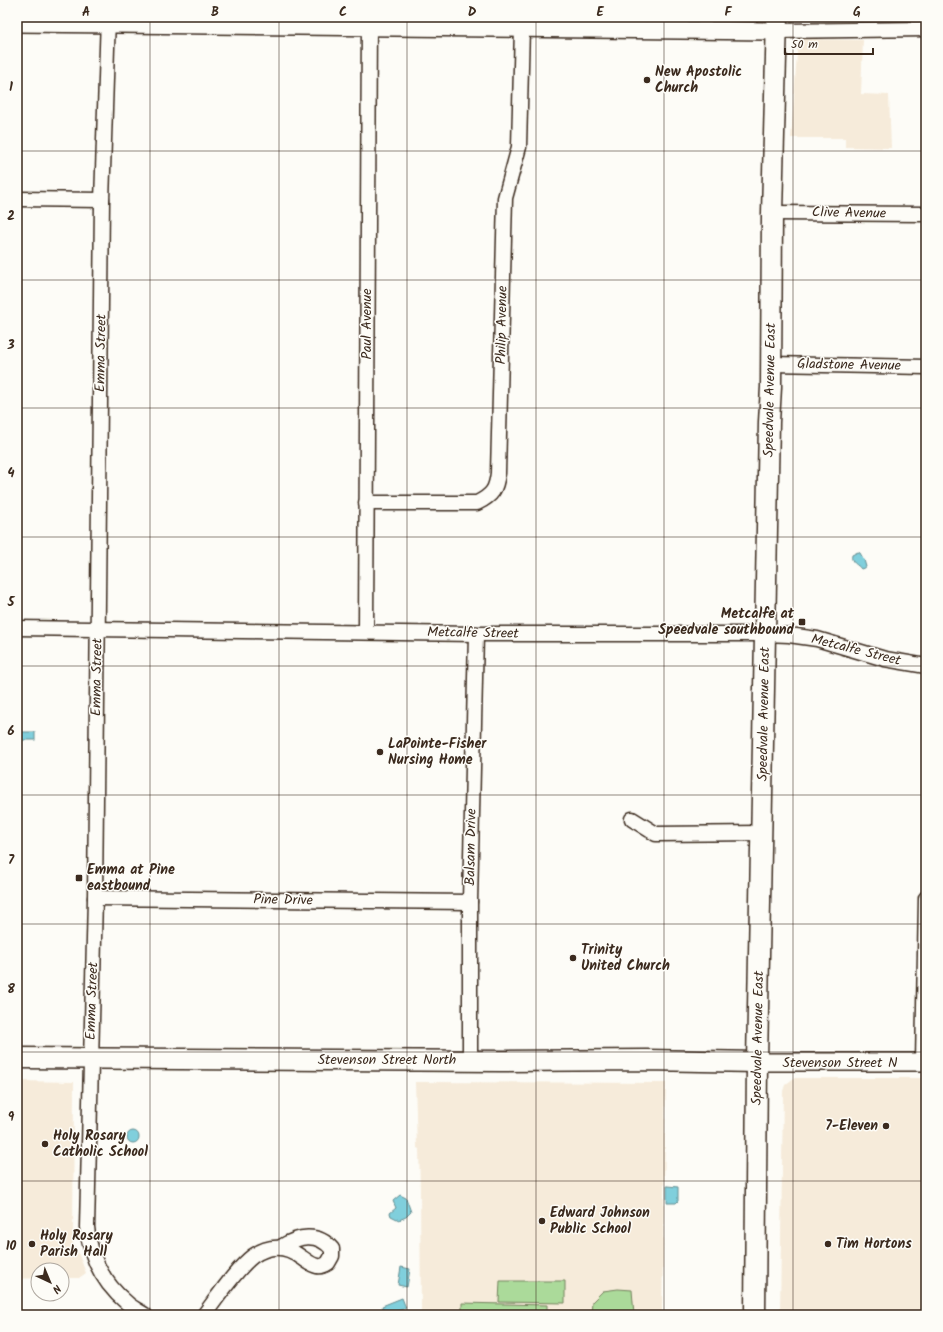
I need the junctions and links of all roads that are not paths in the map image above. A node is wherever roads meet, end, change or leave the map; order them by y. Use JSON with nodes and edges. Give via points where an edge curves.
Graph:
{"nodes":[{"id":1,"x":108,"y":21,"type":"edge"},
{"id":2,"x":237,"y":22,"type":"edge"},
{"id":3,"x":369,"y":22,"type":"edge"},
{"id":4,"x":17,"y":23,"type":"edge"},
{"id":5,"x":777,"y":24,"type":"edge"},
{"id":6,"x":522,"y":28,"type":"junction"},
{"id":7,"x":926,"y":30,"type":"edge"},
{"id":8,"x":17,"y":199,"type":"edge"},
{"id":9,"x":102,"y":200,"type":"junction"},
{"id":10,"x":772,"y":213,"type":"junction"},
{"id":11,"x":926,"y":214,"type":"edge"},
{"id":12,"x":771,"y":364,"type":"junction"},
{"id":13,"x":926,"y":367,"type":"edge"},
{"id":14,"x":366,"y":503,"type":"junction"},
{"id":15,"x":17,"y":628,"type":"edge"},
{"id":16,"x":98,"y":629,"type":"junction"},
{"id":17,"x":366,"y":632,"type":"junction"},
{"id":18,"x":476,"y":634,"type":"junction"},
{"id":19,"x":765,"y":634,"type":"junction"},
{"id":20,"x":926,"y":666,"type":"edge"},
{"id":21,"x":632,"y":819,"type":"dead end"},
{"id":22,"x":762,"y":833,"type":"junction"},
{"id":23,"x":95,"y":898,"type":"junction"},
{"id":24,"x":926,"y":898,"type":"edge"},
{"id":25,"x":470,"y":902,"type":"junction"},
{"id":26,"x":17,"y":1058,"type":"edge"},
{"id":27,"x":90,"y":1058,"type":"junction"},
{"id":28,"x":470,"y":1060,"type":"junction"},
{"id":29,"x":758,"y":1062,"type":"junction"},
{"id":30,"x":925,"y":1062,"type":"edge"},
{"id":31,"x":282,"y":1247,"type":"dead end"},
{"id":32,"x":145,"y":1315,"type":"edge"},
{"id":33,"x":204,"y":1315,"type":"edge"},
{"id":34,"x":755,"y":1315,"type":"edge"}],
"edges":[{"from":1,"to":2,"type":"street"},
{"from":1,"to":4,"type":"street"},
{"from":1,"to":9,"type":"street","name":"Emma Street"},
{"from":2,"to":3,"type":"street"},
{"from":3,"to":6,"type":"street"},
{"from":3,"to":14,"type":"street","name":"Paul Avenue"},
{"from":5,"to":6,"type":"street"},
{"from":5,"to":7,"type":"street"},
{"from":5,"to":10,"type":"main road","name":"Speedvale Avenue East"},
{"from":6,"to":14,"type":"street","name":"Philip Avenue","via":[[519,147],[505,198],[496,487],[488,498],[478,503]]},
{"from":8,"to":9,"type":"street"},
{"from":9,"to":16,"type":"street","name":"Emma Street"},
{"from":10,"to":11,"type":"street","name":"Clive Avenue"},
{"from":10,"to":12,"type":"main road","name":"Speedvale Avenue East"},
{"from":12,"to":13,"type":"street","name":"Gladstone Avenue"},
{"from":12,"to":19,"type":"main road","name":"Speedvale Avenue East"},
{"from":14,"to":17,"type":"street","name":"Paul Avenue"},
{"from":15,"to":16,"type":"street","name":"Metcalfe Street"},
{"from":16,"to":17,"type":"street","name":"Metcalfe Street"},
{"from":16,"to":23,"type":"street","name":"Emma Street"},
{"from":17,"to":18,"type":"street","name":"Metcalfe Street"},
{"from":18,"to":19,"type":"street","name":"Metcalfe Street"},
{"from":18,"to":25,"type":"street","name":"Balsam Drive"},
{"from":19,"to":20,"type":"street","name":"Metcalfe Street","via":[[817,639],[885,659]]},
{"from":19,"to":22,"type":"main road","name":"Speedvale Avenue East"},
{"from":21,"to":22,"type":"street","via":[[656,834]]},
{"from":22,"to":29,"type":"main road","name":"Speedvale Avenue East"},
{"from":23,"to":25,"type":"street","name":"Pine Drive"},
{"from":23,"to":27,"type":"street","name":"Emma Street"},
{"from":24,"to":30,"type":"street"},
{"from":25,"to":28,"type":"street","name":"Balsam Drive"},
{"from":26,"to":27,"type":"main road","name":"Stevenson Street North"},
{"from":27,"to":28,"type":"main road","name":"Stevenson Street North"},
{"from":27,"to":32,"type":"street","name":"Emma Street","via":[[86,1227],[89,1243],[100,1272],[110,1286],[127,1303]]},
{"from":28,"to":29,"type":"main road","name":"Stevenson Street North"},
{"from":29,"to":30,"type":"street","name":"Stevenson Street N"},
{"from":29,"to":34,"type":"main road","name":"Speedvale Avenue East"},
{"from":31,"to":33,"type":"street","via":[[268,1249],[249,1259]]}]}
